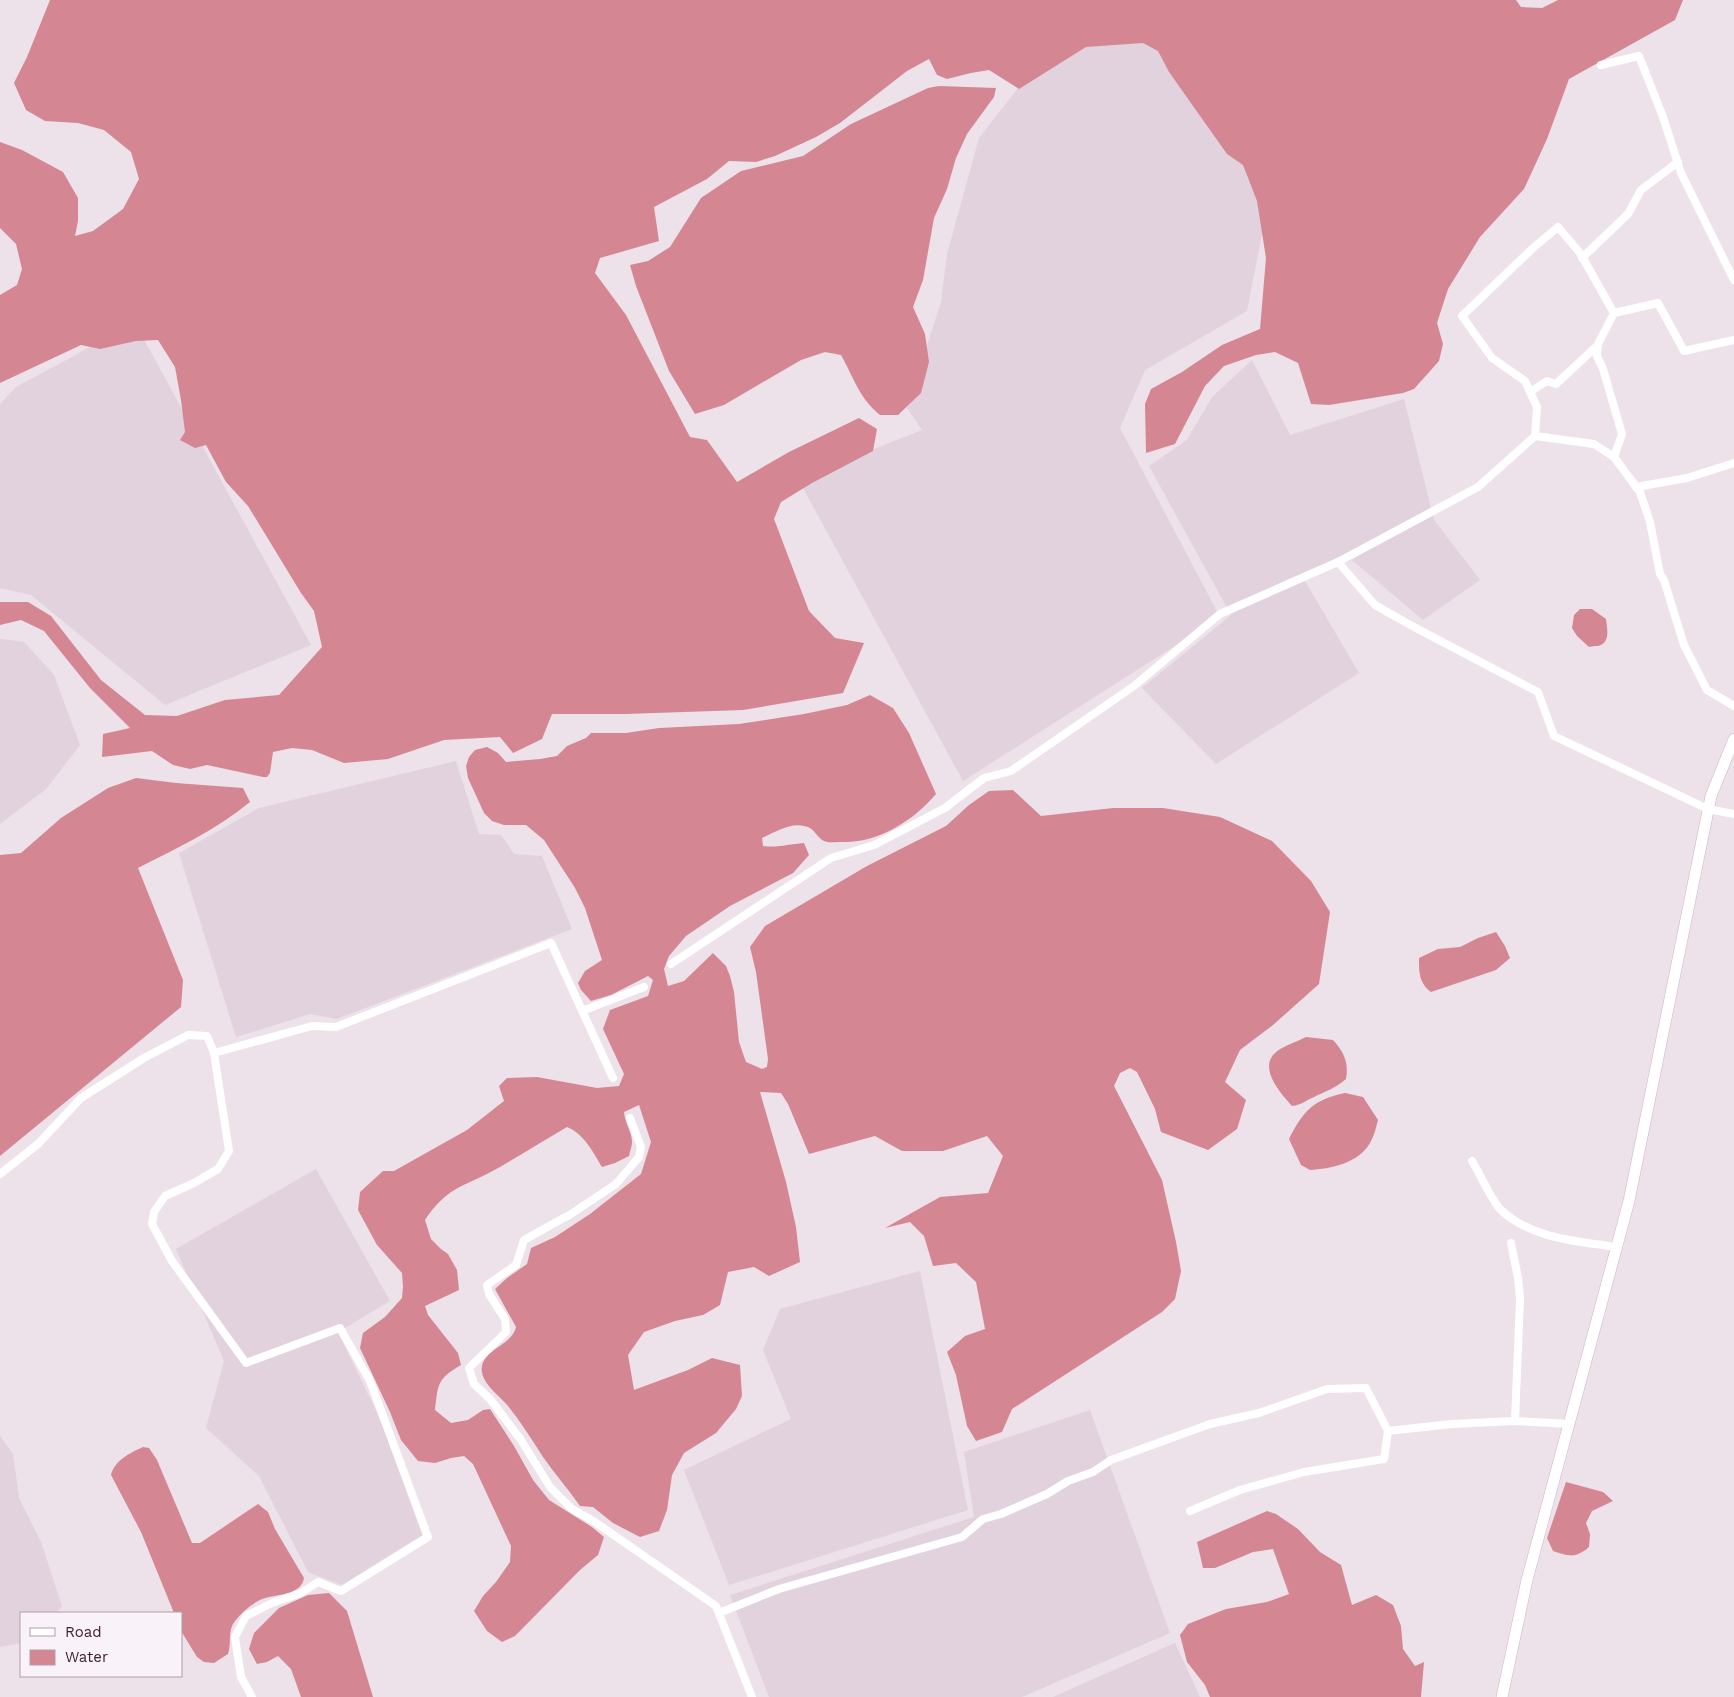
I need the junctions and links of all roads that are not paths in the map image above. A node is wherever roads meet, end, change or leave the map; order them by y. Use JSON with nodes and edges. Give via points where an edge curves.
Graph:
{"nodes":[{"id":1,"x":1601,"y":65,"type":"dead end"},
{"id":2,"x":1678,"y":162,"type":"junction"},
{"id":3,"x":1582,"y":258,"type":"junction"},
{"id":4,"x":1731,"y":266,"type":"edge"},
{"id":5,"x":1734,"y":280,"type":"edge"},
{"id":6,"x":1614,"y":313,"type":"junction"},
{"id":7,"x":1734,"y":340,"type":"edge"},
{"id":8,"x":1598,"y":345,"type":"junction"},
{"id":9,"x":1530,"y":392,"type":"junction"},
{"id":10,"x":1534,"y":436,"type":"junction"},
{"id":11,"x":1614,"y":457,"type":"junction"},
{"id":12,"x":1734,"y":463,"type":"edge"},
{"id":13,"x":1636,"y":487,"type":"junction"},
{"id":14,"x":1338,"y":562,"type":"junction"},
{"id":15,"x":1734,"y":706,"type":"edge"},
{"id":16,"x":1734,"y":739,"type":"edge"},
{"id":17,"x":1708,"y":810,"type":"junction"},
{"id":18,"x":1734,"y":814,"type":"edge"},
{"id":19,"x":671,"y":964,"type":"dead end"},
{"id":20,"x":644,"y":987,"type":"dead end"},
{"id":21,"x":582,"y":1011,"type":"junction"},
{"id":22,"x":214,"y":1053,"type":"junction"},
{"id":23,"x":613,"y":1078,"type":"dead end"},
{"id":24,"x":630,"y":1118,"type":"dead end"},
{"id":25,"x":1472,"y":1161,"type":"dead end"},
{"id":26,"x":0,"y":1174,"type":"edge"},
{"id":27,"x":1511,"y":1243,"type":"dead end"},
{"id":28,"x":1616,"y":1247,"type":"junction"},
{"id":29,"x":1515,"y":1421,"type":"junction"},
{"id":30,"x":1569,"y":1424,"type":"junction"},
{"id":31,"x":1388,"y":1431,"type":"junction"},
{"id":32,"x":1190,"y":1511,"type":"dead end"},
{"id":33,"x":719,"y":1613,"type":"junction"},
{"id":34,"x":252,"y":1697,"type":"edge"},
{"id":35,"x":752,"y":1697,"type":"edge"},
{"id":36,"x":1502,"y":1697,"type":"edge"}],
"edges":[{"from":1,"to":2,"type":"street","via":[[1639,56]]},
{"from":2,"to":3,"type":"street","via":[[1641,190],[1628,214]]},
{"from":2,"to":4,"type":"street"},
{"from":3,"to":6,"type":"street"},
{"from":3,"to":9,"type":"street","via":[[1558,227],[1462,316],[1492,358],[1525,381]]},
{"from":4,"to":5,"type":"street"},
{"from":6,"to":7,"type":"street","via":[[1658,303],[1684,351]]},
{"from":6,"to":8,"type":"street"},
{"from":8,"to":9,"type":"street","via":[[1556,384],[1547,381]]},
{"from":8,"to":11,"type":"street","via":[[1596,356],[1603,369],[1622,434]]},
{"from":9,"to":10,"type":"street","via":[[1537,407]]},
{"from":10,"to":11,"type":"street","via":[[1594,444]]},
{"from":10,"to":14,"type":"street","via":[[1478,487]]},
{"from":11,"to":13,"type":"street"},
{"from":12,"to":13,"type":"street","via":[[1687,478]]},
{"from":13,"to":15,"type":"street","via":[[1650,522],[1660,574],[1684,645],[1707,690]]},
{"from":14,"to":17,"type":"street","via":[[1375,605],[1538,692],[1554,736]]},
{"from":14,"to":19,"type":"street","via":[[1220,614],[1134,686],[1011,772],[984,778],[946,808],[874,844],[831,858]]},
{"from":16,"to":17,"type":"street"},
{"from":17,"to":18,"type":"street"},
{"from":17,"to":28,"type":"street","via":[[1629,1201]]},
{"from":20,"to":21,"type":"street"},
{"from":21,"to":22,"type":"street","via":[[551,943],[336,1027],[312,1026]]},
{"from":21,"to":23,"type":"street"},
{"from":22,"to":26,"type":"street","via":[[207,1036],[188,1035],[144,1058],[81,1098],[38,1144]]},
{"from":22,"to":34,"type":"street","via":[[229,1151],[218,1169],[165,1196],[154,1212],[152,1224],[172,1261],[246,1363],[340,1328],[370,1381],[428,1537],[341,1590],[318,1582],[301,1593],[246,1616],[235,1637],[241,1677]]},
{"from":24,"to":33,"type":"street","via":[[641,1147],[639,1157],[616,1184],[524,1240],[516,1265],[487,1285],[505,1319],[506,1332],[469,1368],[474,1384],[490,1399],[521,1440],[550,1487],[572,1509],[716,1606]]},
{"from":25,"to":28,"type":"street","via":[[1500,1210],[1525,1227],[1563,1240]]},
{"from":27,"to":29,"type":"street","via":[[1520,1299]]},
{"from":28,"to":30,"type":"street"},
{"from":29,"to":30,"type":"street"},
{"from":29,"to":31,"type":"street"},
{"from":30,"to":36,"type":"street","via":[[1527,1580]]},
{"from":31,"to":32,"type":"street","via":[[1384,1459],[1304,1472],[1240,1490]]},
{"from":31,"to":33,"type":"street","via":[[1366,1388],[1327,1389],[1259,1413],[1210,1424],[1111,1460],[1046,1494],[983,1519],[962,1537],[779,1589]]},
{"from":33,"to":35,"type":"street"}]}
